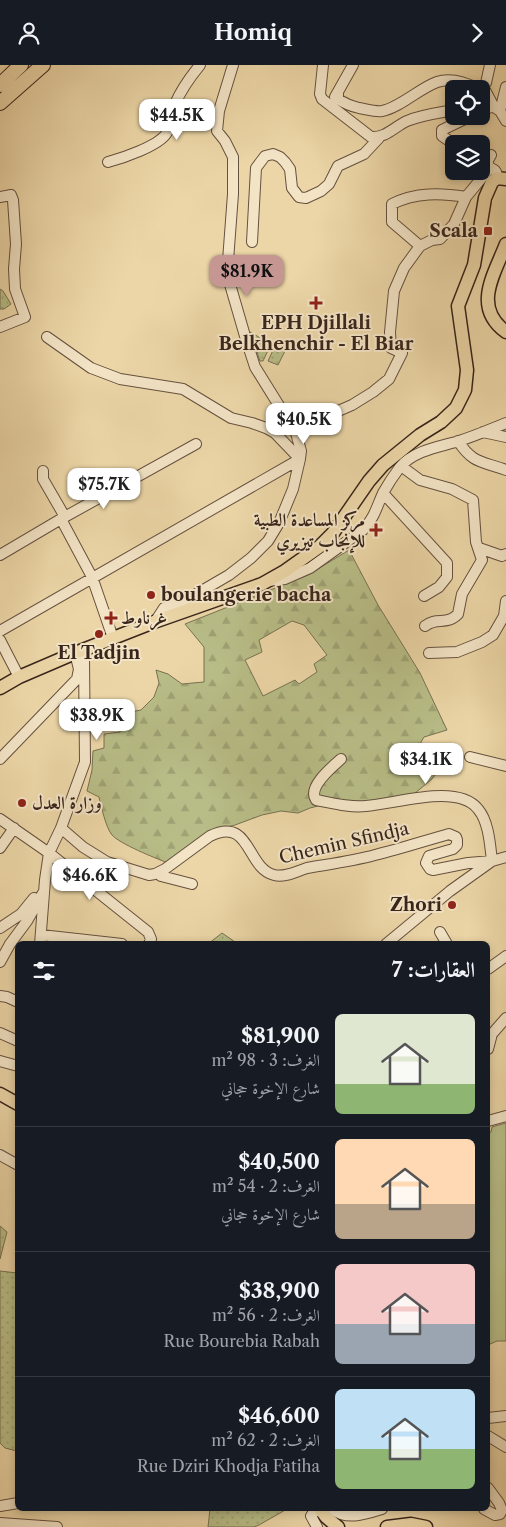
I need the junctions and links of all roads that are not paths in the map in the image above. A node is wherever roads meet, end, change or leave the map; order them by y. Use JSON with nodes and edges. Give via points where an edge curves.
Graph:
{"nodes":[{"id":1,"x":21,"y":65,"type":"edge"},
{"id":2,"x":43,"y":65,"type":"edge"},
{"id":3,"x":200,"y":65,"type":"edge"},
{"id":4,"x":228,"y":65,"type":"edge"},
{"id":5,"x":233,"y":65,"type":"edge"},
{"id":6,"x":322,"y":65,"type":"edge"},
{"id":7,"x":353,"y":65,"type":"edge"},
{"id":8,"x":490,"y":65,"type":"edge"},
{"id":9,"x":487,"y":80,"type":"edge"},
{"id":10,"x":0,"y":85,"type":"edge"},
{"id":11,"x":506,"y":87,"type":"edge"},
{"id":12,"x":338,"y":93,"type":"junction"},
{"id":13,"x":0,"y":103,"type":"edge"},
{"id":14,"x":491,"y":108,"type":"edge"},
{"id":15,"x":219,"y":111,"type":"junction"},
{"id":16,"x":445,"y":112,"type":"edge"},
{"id":17,"x":506,"y":121,"type":"edge"},
{"id":18,"x":354,"y":124,"type":"junction"},
{"id":19,"x":452,"y":125,"type":"edge"},
{"id":20,"x":378,"y":138,"type":"junction"},
{"id":21,"x":445,"y":138,"type":"edge"},
{"id":22,"x":108,"y":162,"type":"dead end"},
{"id":23,"x":492,"y":167,"type":"edge"},
{"id":24,"x":0,"y":197,"type":"edge"},
{"id":25,"x":466,"y":197,"type":"junction"},
{"id":26,"x":252,"y":243,"type":"dead end"},
{"id":27,"x":506,"y":244,"type":"edge"},
{"id":28,"x":420,"y":246,"type":"junction"},
{"id":29,"x":0,"y":327,"type":"edge"},
{"id":30,"x":506,"y":332,"type":"edge"},
{"id":31,"x":47,"y":337,"type":"dead end"},
{"id":32,"x":506,"y":423,"type":"edge"},
{"id":33,"x":292,"y":427,"type":"junction"},
{"id":34,"x":483,"y":432,"type":"junction"},
{"id":35,"x":506,"y":437,"type":"edge"},
{"id":36,"x":458,"y":441,"type":"junction"},
{"id":37,"x":196,"y":444,"type":"dead end"},
{"id":38,"x":300,"y":459,"type":"junction"},
{"id":39,"x":401,"y":466,"type":"junction"},
{"id":40,"x":506,"y":470,"type":"edge"},
{"id":41,"x":43,"y":471,"type":"dead end"},
{"id":42,"x":383,"y":493,"type":"junction"},
{"id":43,"x":63,"y":518,"type":"junction"},
{"id":44,"x":479,"y":548,"type":"junction"},
{"id":45,"x":506,"y":554,"type":"edge"},
{"id":46,"x":0,"y":555,"type":"edge"},
{"id":47,"x":92,"y":577,"type":"junction"},
{"id":48,"x":267,"y":581,"type":"junction"},
{"id":49,"x":424,"y":596,"type":"dead end"},
{"id":50,"x":506,"y":601,"type":"edge"},
{"id":51,"x":154,"y":622,"type":"junction"},
{"id":52,"x":425,"y":626,"type":"dead end"},
{"id":53,"x":0,"y":631,"type":"edge"},
{"id":54,"x":113,"y":638,"type":"junction"},
{"id":55,"x":0,"y":640,"type":"edge"},
{"id":56,"x":78,"y":652,"type":"junction"},
{"id":57,"x":429,"y":653,"type":"dead end"},
{"id":58,"x":81,"y":674,"type":"junction"},
{"id":59,"x":19,"y":677,"type":"junction"},
{"id":60,"x":0,"y":688,"type":"edge"},
{"id":61,"x":470,"y":757,"type":"dead end"},
{"id":62,"x":0,"y":759,"type":"edge"},
{"id":63,"x":341,"y":759,"type":"dead end"},
{"id":64,"x":506,"y":766,"type":"edge"},
{"id":65,"x":0,"y":819,"type":"edge"},
{"id":66,"x":14,"y":828,"type":"junction"},
{"id":67,"x":61,"y":828,"type":"junction"},
{"id":68,"x":0,"y":847,"type":"edge"},
{"id":69,"x":49,"y":853,"type":"junction"},
{"id":70,"x":506,"y":857,"type":"edge"},
{"id":71,"x":492,"y":861,"type":"junction"},
{"id":72,"x":160,"y":873,"type":"junction"},
{"id":73,"x":192,"y":884,"type":"dead end"},
{"id":74,"x":45,"y":886,"type":"junction"},
{"id":75,"x":0,"y":928,"type":"edge"},
{"id":76,"x":440,"y":932,"type":"dead end"},
{"id":77,"x":41,"y":939,"type":"edge"},
{"id":78,"x":73,"y":941,"type":"edge"},
{"id":79,"x":150,"y":941,"type":"edge"},
{"id":80,"x":390,"y":941,"type":"edge"},
{"id":81,"x":445,"y":941,"type":"edge"},
{"id":82,"x":506,"y":956,"type":"edge"},
{"id":83,"x":0,"y":961,"type":"edge"},
{"id":84,"x":490,"y":968,"type":"edge"},
{"id":85,"x":0,"y":993,"type":"edge"},
{"id":86,"x":15,"y":1000,"type":"edge"},
{"id":87,"x":506,"y":1018,"type":"edge"},
{"id":88,"x":0,"y":1033,"type":"edge"},
{"id":89,"x":490,"y":1034,"type":"edge"},
{"id":90,"x":15,"y":1040,"type":"edge"},
{"id":91,"x":0,"y":1061,"type":"edge"},
{"id":92,"x":15,"y":1065,"type":"edge"},
{"id":93,"x":0,"y":1094,"type":"edge"},
{"id":94,"x":15,"y":1102,"type":"edge"},
{"id":95,"x":506,"y":1116,"type":"edge"},
{"id":96,"x":490,"y":1120,"type":"edge"},
{"id":97,"x":0,"y":1155,"type":"edge"},
{"id":98,"x":15,"y":1163,"type":"edge"},
{"id":99,"x":506,"y":1416,"type":"edge"},
{"id":100,"x":490,"y":1418,"type":"edge"},
{"id":101,"x":490,"y":1437,"type":"edge"},
{"id":102,"x":506,"y":1447,"type":"edge"},
{"id":103,"x":490,"y":1491,"type":"edge"},
{"id":104,"x":15,"y":1504,"type":"edge"},
{"id":105,"x":0,"y":1506,"type":"edge"},
{"id":106,"x":316,"y":1511,"type":"edge"},
{"id":107,"x":322,"y":1511,"type":"edge"},
{"id":108,"x":335,"y":1511,"type":"edge"},
{"id":109,"x":376,"y":1511,"type":"edge"},
{"id":110,"x":488,"y":1511,"type":"edge"},
{"id":111,"x":500,"y":1514,"type":"junction"},
{"id":112,"x":0,"y":1523,"type":"edge"},
{"id":113,"x":506,"y":1523,"type":"edge"},
{"id":114,"x":57,"y":1527,"type":"edge"},
{"id":115,"x":317,"y":1527,"type":"edge"},
{"id":116,"x":338,"y":1527,"type":"edge"},
{"id":117,"x":387,"y":1527,"type":"edge"},
{"id":118,"x":426,"y":1527,"type":"edge"}],
"edges":[{"from":1,"to":10,"type":"highway"},
{"from":2,"to":13,"type":"highway"},
{"from":3,"to":22,"type":"street","via":[[175,105],[168,132],[162,139]]},
{"from":4,"to":15,"type":"street","via":[[218,101]]},
{"from":5,"to":15,"type":"street"},
{"from":6,"to":18,"type":"street","via":[[322,99]]},
{"from":7,"to":12,"type":"street"},
{"from":8,"to":9,"type":"street"},
{"from":11,"to":14,"type":"street"},
{"from":12,"to":14,"type":"street","via":[[338,99],[347,105],[382,111],[436,82],[459,81],[486,89],[494,107]]},
{"from":12,"to":18,"type":"street","via":[[334,98],[336,103],[350,115]]},
{"from":14,"to":17,"type":"street"},
{"from":15,"to":33,"type":"street","via":[[217,131],[233,157],[227,274],[255,367]]},
{"from":16,"to":20,"type":"street","via":[[406,122]]},
{"from":18,"to":20,"type":"street","via":[[371,137]]},
{"from":19,"to":21,"type":"street","via":[[442,130]]},
{"from":20,"to":26,"type":"street","via":[[364,154],[338,166],[329,184],[321,191],[306,197],[299,197],[292,188],[290,169],[280,157],[273,154],[265,156],[256,168]]},
{"from":23,"to":25,"type":"street"},
{"from":23,"to":48,"type":"main road","via":[[492,182],[485,198],[474,265],[458,305],[467,370],[465,390],[456,408],[383,465],[341,523],[319,547]]},
{"from":24,"to":29,"type":"street","via":[[11,195],[13,200],[15,289],[25,317]]},
{"from":25,"to":28,"type":"street","via":[[454,224],[440,239]]},
{"from":25,"to":28,"type":"street","via":[[440,193],[402,199],[392,204],[392,222]]},
{"from":27,"to":30,"type":"main road","via":[[487,305],[497,325]]},
{"from":28,"to":33,"type":"street","via":[[404,268],[394,291],[391,348],[402,353],[389,379],[352,405],[310,417]]},
{"from":31,"to":38,"type":"street","via":[[91,369],[120,379],[183,389],[231,418],[266,428]]},
{"from":32,"to":34,"type":"street"},
{"from":33,"to":38,"type":"street","via":[[301,451]]},
{"from":34,"to":35,"type":"street"},
{"from":34,"to":36,"type":"street"},
{"from":36,"to":39,"type":"street","via":[[418,454]]},
{"from":36,"to":40,"type":"street","via":[[474,459]]},
{"from":37,"to":43,"type":"street"},
{"from":38,"to":47,"type":"street"},
{"from":38,"to":51,"type":"street","via":[[293,489],[268,541],[229,575],[186,600],[164,608]]},
{"from":39,"to":42,"type":"street"},
{"from":39,"to":44,"type":"street","via":[[420,480],[452,489],[473,500]]},
{"from":41,"to":43,"type":"street","via":[[43,479]]},
{"from":42,"to":48,"type":"street","via":[[370,521],[359,533],[310,569],[285,579]]},
{"from":42,"to":49,"type":"street","via":[[447,563],[447,577],[439,587]]},
{"from":43,"to":46,"type":"street"},
{"from":43,"to":47,"type":"street"},
{"from":44,"to":45,"type":"street","via":[[502,556]]},
{"from":44,"to":52,"type":"street","via":[[482,559],[462,594],[458,614],[450,620],[430,622]]},
{"from":47,"to":53,"type":"street"},
{"from":47,"to":54,"type":"street"},
{"from":48,"to":51,"type":"main road"},
{"from":50,"to":57,"type":"street","via":[[504,616],[494,635],[457,652]]},
{"from":51,"to":54,"type":"main road"},
{"from":54,"to":56,"type":"main road"},
{"from":55,"to":59,"type":"street"},
{"from":56,"to":58,"type":"street","via":[[84,658]]},
{"from":56,"to":59,"type":"main road"},
{"from":58,"to":62,"type":"street"},
{"from":58,"to":67,"type":"street","via":[[85,762]]},
{"from":59,"to":60,"type":"main road"},
{"from":61,"to":64,"type":"street"},
{"from":63,"to":71,"type":"street","via":[[322,777],[314,790],[316,801],[364,807],[432,797],[462,799],[475,805],[483,816]]},
{"from":65,"to":66,"type":"street"},
{"from":66,"to":68,"type":"street"},
{"from":66,"to":69,"type":"street"},
{"from":67,"to":69,"type":"street"},
{"from":67,"to":72,"type":"street","via":[[106,862],[143,873]]},
{"from":69,"to":74,"type":"street"},
{"from":69,"to":79,"type":"street","via":[[148,933]]},
{"from":70,"to":71,"type":"street","name":"Chemin Sfindja"},
{"from":71,"to":72,"type":"street","name":"Chemin Sfindja","via":[[430,869],[426,863],[429,856],[457,845],[457,838],[449,834],[375,855],[275,875],[264,870],[239,835],[227,831],[210,836]]},
{"from":71,"to":80,"type":"street"},
{"from":72,"to":73,"type":"street","via":[[161,876]]},
{"from":74,"to":75,"type":"street","via":[[21,914]]},
{"from":74,"to":77,"type":"street"},
{"from":74,"to":83,"type":"street","via":[[27,921]]},
{"from":76,"to":81,"type":"street"},
{"from":77,"to":78,"type":"street"},
{"from":82,"to":84,"type":"street"},
{"from":85,"to":86,"type":"street"},
{"from":87,"to":89,"type":"street"},
{"from":88,"to":90,"type":"street"},
{"from":91,"to":92,"type":"street"},
{"from":93,"to":94,"type":"main road"},
{"from":95,"to":96,"type":"street"},
{"from":97,"to":98,"type":"street"},
{"from":99,"to":100,"type":"street"},
{"from":101,"to":102,"type":"street"},
{"from":103,"to":111,"type":"street","via":[[502,1508]]},
{"from":104,"to":105,"type":"street"},
{"from":106,"to":115,"type":"street","via":[[312,1517]]},
{"from":107,"to":116,"type":"main road"},
{"from":108,"to":109,"type":"street","via":[[346,1515]]},
{"from":110,"to":111,"type":"street"},
{"from":111,"to":113,"type":"street"},
{"from":112,"to":114,"type":"street"},
{"from":117,"to":118,"type":"main road","via":[[411,1524]]}]}
